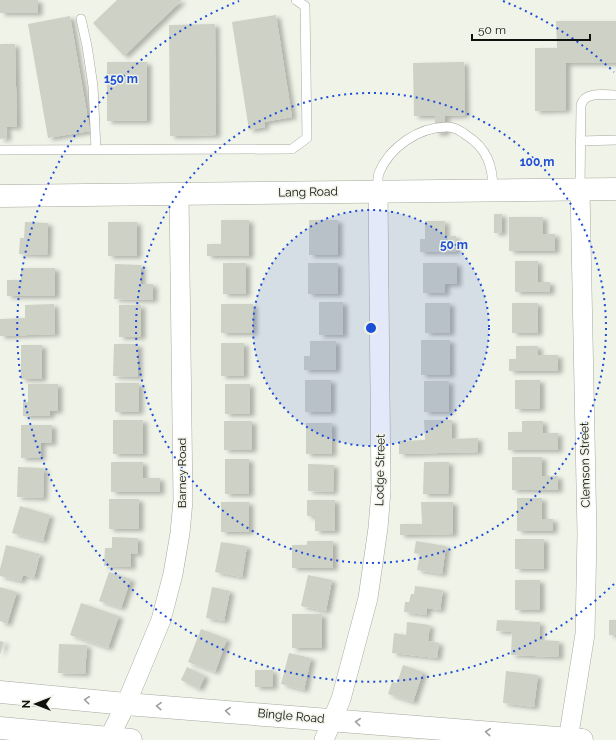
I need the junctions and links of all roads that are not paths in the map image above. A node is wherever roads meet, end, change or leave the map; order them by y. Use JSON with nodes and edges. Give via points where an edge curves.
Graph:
{"nodes":[{"id":1,"x":296,"y":0,"type":"edge"},
{"id":2,"x":81,"y":19,"type":"dead end"},
{"id":3,"x":616,"y":95,"type":"edge"},
{"id":4,"x":616,"y":140,"type":"edge"},
{"id":5,"x":580,"y":141,"type":"junction"},
{"id":6,"x":0,"y":150,"type":"edge"},
{"id":7,"x":96,"y":150,"type":"junction"},
{"id":8,"x":580,"y":189,"type":"junction"},
{"id":9,"x":616,"y":189,"type":"edge"},
{"id":10,"x":493,"y":190,"type":"junction"},
{"id":11,"x":378,"y":192,"type":"junction"},
{"id":12,"x":179,"y":194,"type":"junction"},
{"id":13,"x":0,"y":196,"type":"edge"},
{"id":14,"x":0,"y":692,"type":"edge"},
{"id":15,"x":126,"y":704,"type":"junction"},
{"id":16,"x":332,"y":720,"type":"junction"},
{"id":17,"x":0,"y":728,"type":"edge"},
{"id":18,"x":109,"y":739,"type":"edge"},
{"id":19,"x":131,"y":740,"type":"edge"},
{"id":20,"x":324,"y":740,"type":"edge"},
{"id":21,"x":573,"y":740,"type":"edge"}],
"edges":[{"from":1,"to":7,"type":"lane","via":[[305,6],[307,138],[292,149]]},
{"from":2,"to":7,"type":"lane","via":[[93,86]]},
{"from":3,"to":5,"type":"lane","via":[[589,96],[582,101]]},
{"from":4,"to":5,"type":"lane"},
{"from":5,"to":8,"type":"lane"},
{"from":6,"to":7,"type":"lane"},
{"from":8,"to":9,"type":"main road","name":"Lang Road"},
{"from":8,"to":10,"type":"main road","name":"Lang Road"},
{"from":8,"to":21,"type":"street","name":"Clemson Street","via":[[587,534],[585,634]]},
{"from":10,"to":11,"type":"main road","name":"Lang Road"},
{"from":10,"to":11,"type":"lane","via":[[493,176],[483,150],[461,131],[448,127],[424,131],[399,146],[387,159],[378,175]]},
{"from":11,"to":12,"type":"main road","name":"Lang Road"},
{"from":11,"to":16,"type":"street","name":"Lodge Street","via":[[381,484],[378,528],[368,598],[341,699]]},
{"from":12,"to":13,"type":"main road","name":"Lang Road"},
{"from":12,"to":15,"type":"street","name":"Barney Road","via":[[183,501],[180,533],[161,620]]},
{"from":15,"to":14,"type":"main road","name":"Bingle Road","one_way":true},
{"from":16,"to":15,"type":"main road","name":"Bingle Road","one_way":true},
{"from":15,"to":18,"type":"street","name":"Barney Road"},
{"from":16,"to":20,"type":"street","name":"Lodge Street"},
{"from":21,"to":16,"type":"main road","name":"Bingle Road","one_way":true},
{"from":17,"to":18,"type":"main road"},
{"from":18,"to":19,"type":"main road"}]}
